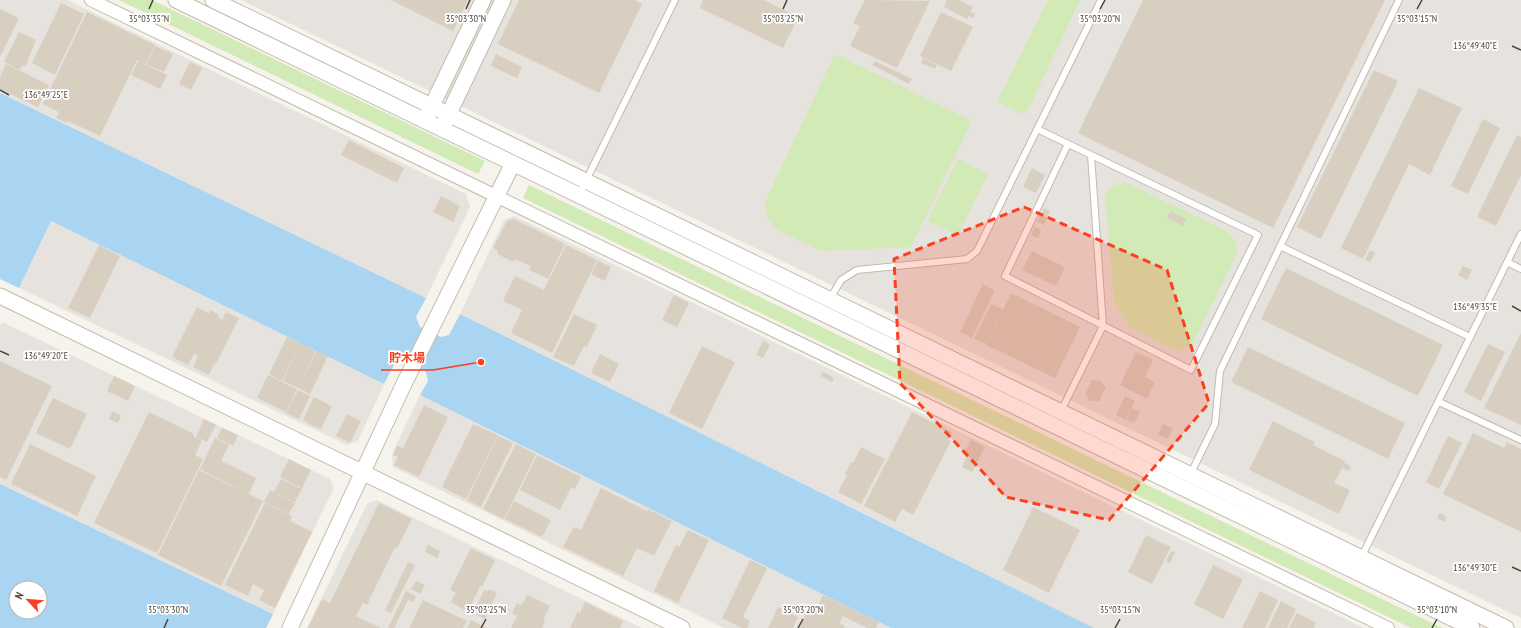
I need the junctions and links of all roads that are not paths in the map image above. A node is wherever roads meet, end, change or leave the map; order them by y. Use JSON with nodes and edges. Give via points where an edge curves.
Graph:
{"nodes":[{"id":1,"x":91,"y":0,"type":"edge"},
{"id":2,"x":176,"y":0,"type":"edge"},
{"id":3,"x":213,"y":0,"type":"edge"},
{"id":4,"x":483,"y":0,"type":"edge"},
{"id":5,"x":503,"y":0,"type":"edge"},
{"id":6,"x":675,"y":0,"type":"edge"},
{"id":7,"x":1101,"y":0,"type":"edge"},
{"id":8,"x":1399,"y":0,"type":"edge"},
{"id":9,"x":432,"y":106,"type":"junction"},
{"id":10,"x":448,"y":114,"type":"junction"},
{"id":11,"x":425,"y":121,"type":"junction"},
{"id":12,"x":441,"y":129,"type":"junction"},
{"id":13,"x":1037,"y":129,"type":"junction"},
{"id":14,"x":1068,"y":144,"type":"junction"},
{"id":15,"x":1091,"y":155,"type":"junction"},
{"id":16,"x":513,"y":163,"type":"junction"},
{"id":17,"x":583,"y":189,"type":"junction"},
{"id":18,"x":497,"y":197,"type":"junction"},
{"id":19,"x":1521,"y":234,"type":"edge"},
{"id":20,"x":1280,"y":246,"type":"junction"},
{"id":21,"x":1507,"y":262,"type":"junction"},
{"id":22,"x":1521,"y":269,"type":"edge"},
{"id":23,"x":0,"y":296,"type":"edge"},
{"id":24,"x":830,"y":298,"type":"junction"},
{"id":25,"x":822,"y":312,"type":"junction"},
{"id":26,"x":1103,"y":326,"type":"junction"},
{"id":27,"x":1470,"y":337,"type":"junction"},
{"id":28,"x":1439,"y":402,"type":"junction"},
{"id":29,"x":1061,"y":412,"type":"junction"},
{"id":30,"x":1054,"y":425,"type":"junction"},
{"id":31,"x":1521,"y":440,"type":"edge"},
{"id":32,"x":363,"y":473,"type":"junction"},
{"id":33,"x":1190,"y":475,"type":"junction"},
{"id":34,"x":1358,"y":565,"type":"junction"},
{"id":35,"x":290,"y":628,"type":"edge"},
{"id":36,"x":682,"y":628,"type":"edge"},
{"id":37,"x":1388,"y":628,"type":"edge"},
{"id":38,"x":1472,"y":628,"type":"edge"},
{"id":39,"x":1506,"y":628,"type":"edge"}],
"edges":[{"from":1,"to":18,"type":"street"},
{"from":2,"to":11,"type":"street"},
{"from":3,"to":9,"type":"street"},
{"from":4,"to":9,"type":"street"},
{"from":5,"to":10,"type":"street"},
{"from":6,"to":17,"type":"lane"},
{"from":7,"to":13,"type":"lane"},
{"from":8,"to":20,"type":"lane"},
{"from":9,"to":10,"type":"street"},
{"from":9,"to":11,"type":"street"},
{"from":10,"to":12,"type":"street"},
{"from":10,"to":17,"type":"street"},
{"from":11,"to":12,"type":"street"},
{"from":12,"to":16,"type":"street"},
{"from":13,"to":14,"type":"lane"},
{"from":13,"to":24,"type":"lane","via":[[973,255],[967,259],[857,270],[841,280]]},
{"from":14,"to":15,"type":"lane"},
{"from":14,"to":26,"type":"lane","via":[[1004,276]]},
{"from":15,"to":26,"type":"lane"},
{"from":15,"to":26,"type":"lane","via":[[1258,235],[1191,370]]},
{"from":16,"to":17,"type":"street"},
{"from":16,"to":18,"type":"street"},
{"from":17,"to":24,"type":"street"},
{"from":17,"to":25,"type":"street"},
{"from":18,"to":32,"type":"street","via":[[402,388]]},
{"from":18,"to":37,"type":"street"},
{"from":19,"to":21,"type":"lane"},
{"from":20,"to":27,"type":"lane"},
{"from":20,"to":33,"type":"lane","via":[[1220,371],[1215,424]]},
{"from":21,"to":22,"type":"lane"},
{"from":21,"to":27,"type":"lane"},
{"from":23,"to":32,"type":"street"},
{"from":24,"to":25,"type":"lane"},
{"from":24,"to":29,"type":"street"},
{"from":25,"to":30,"type":"street"},
{"from":26,"to":29,"type":"lane"},
{"from":27,"to":28,"type":"lane"},
{"from":28,"to":31,"type":"lane"},
{"from":28,"to":34,"type":"lane"},
{"from":29,"to":30,"type":"lane"},
{"from":29,"to":33,"type":"street"},
{"from":30,"to":34,"type":"street"},
{"from":32,"to":35,"type":"street"},
{"from":32,"to":36,"type":"street"},
{"from":33,"to":34,"type":"street"},
{"from":34,"to":38,"type":"street"},
{"from":34,"to":39,"type":"street"}]}
